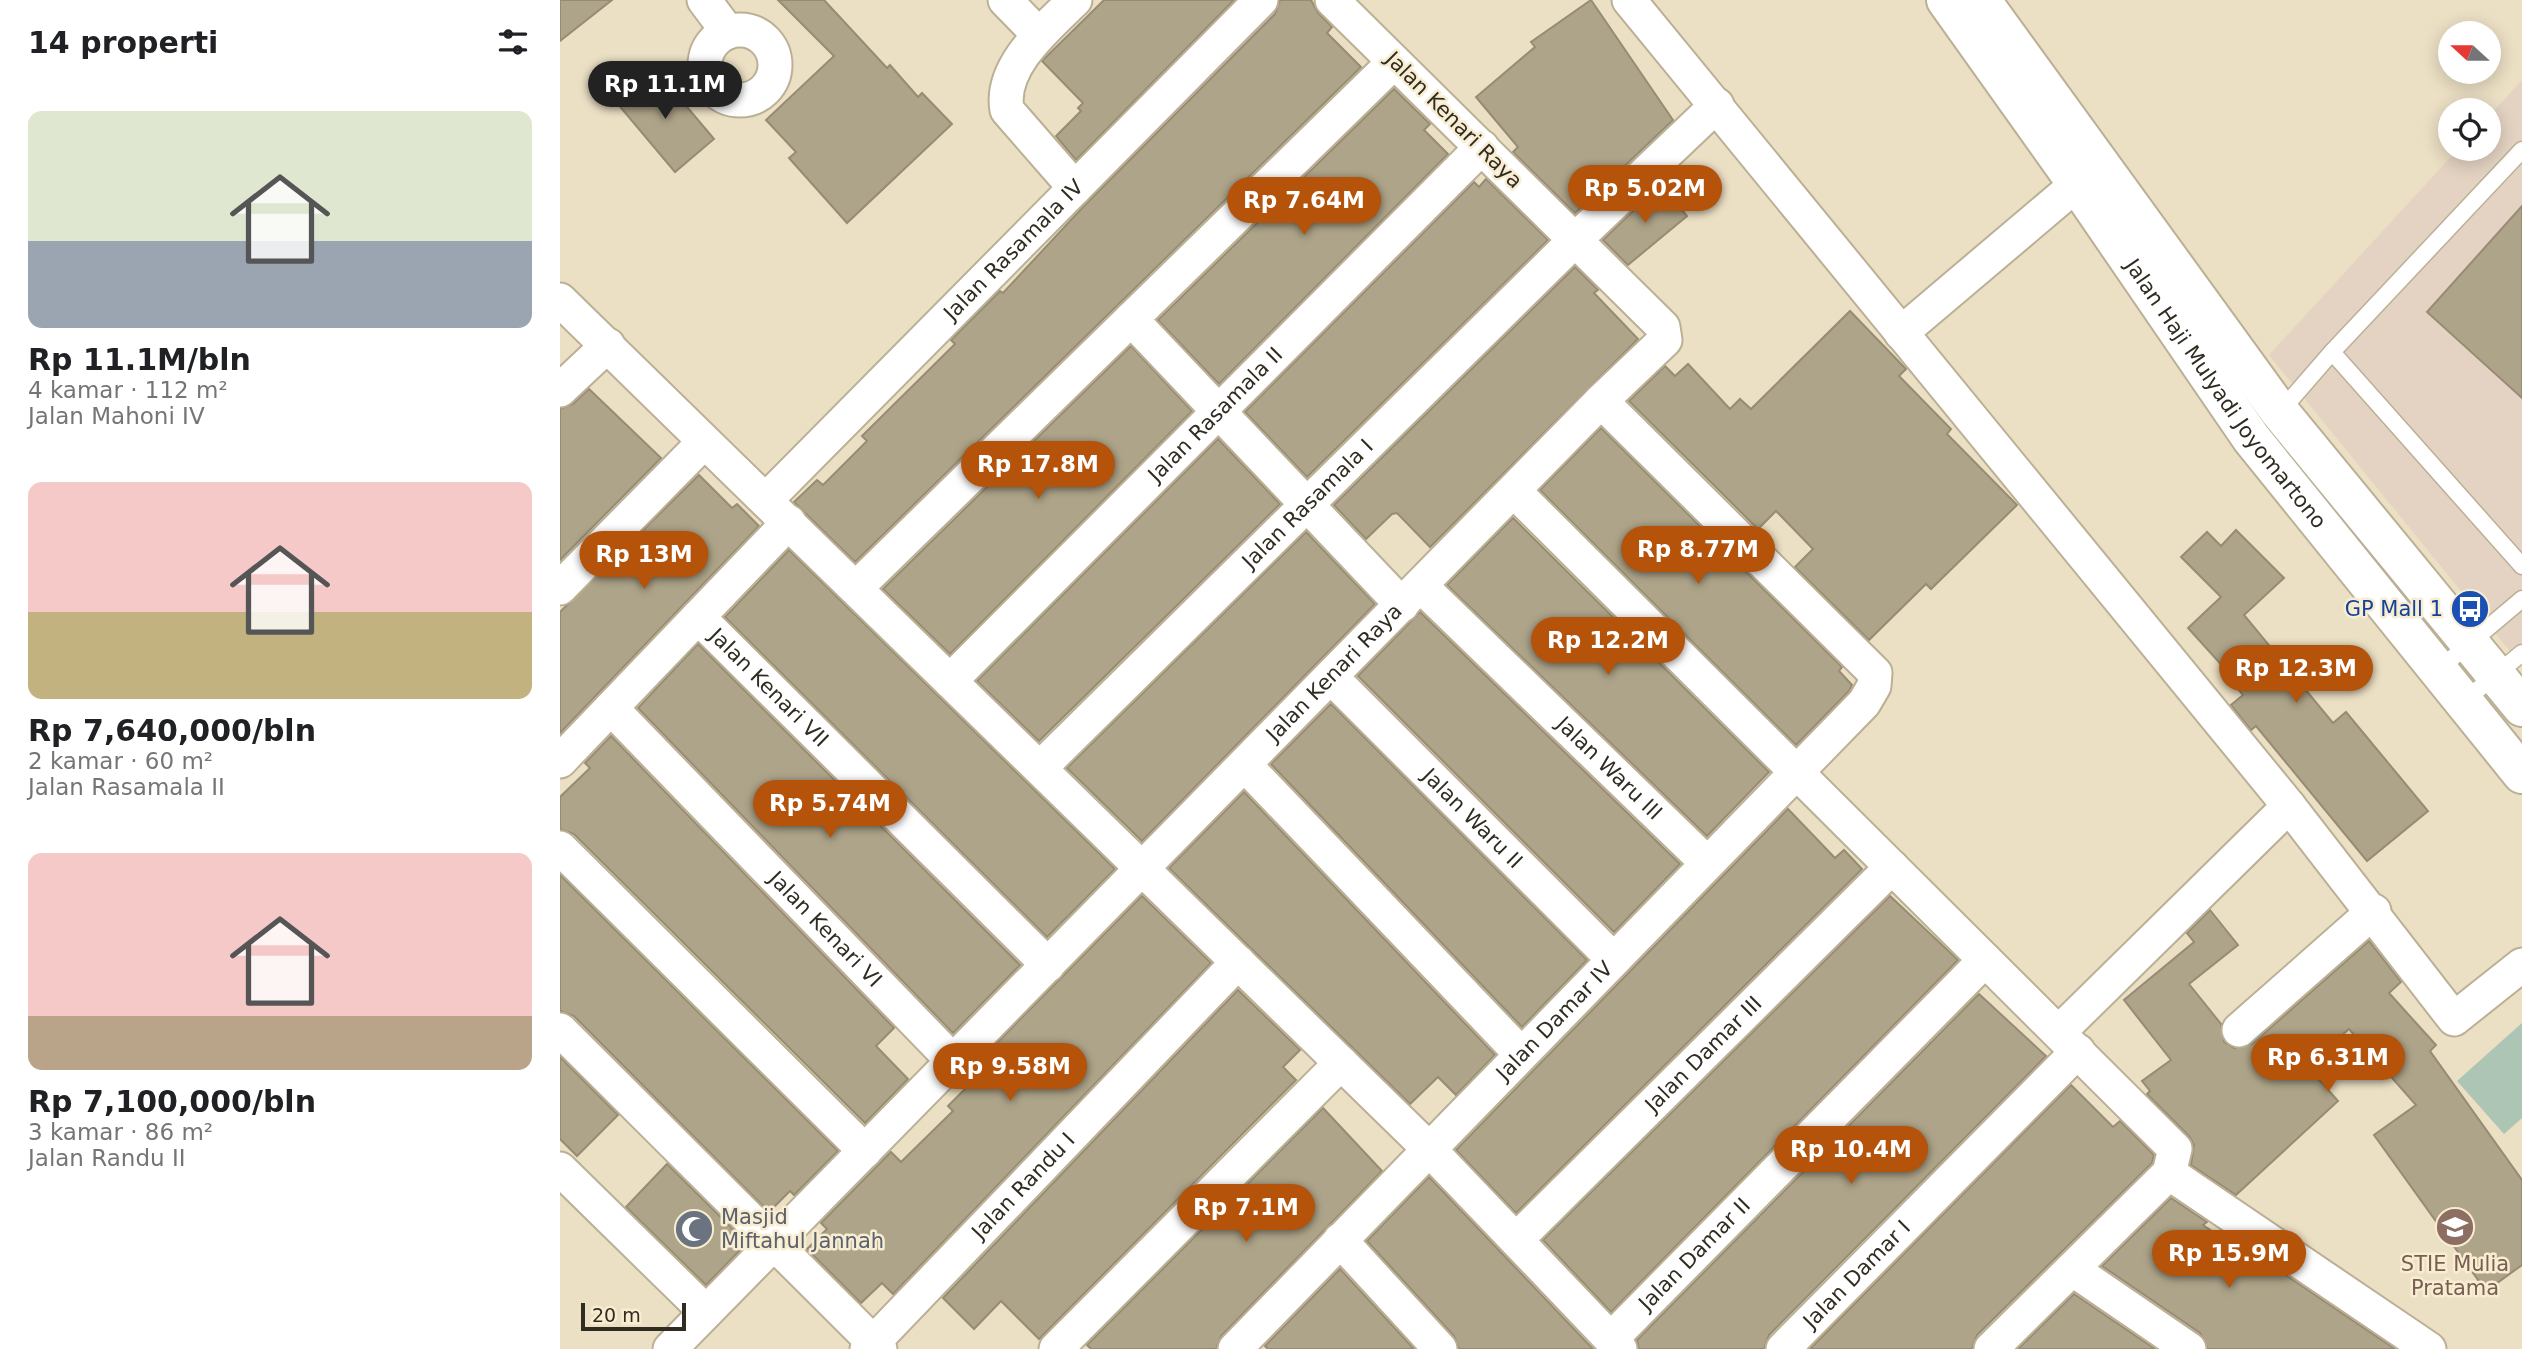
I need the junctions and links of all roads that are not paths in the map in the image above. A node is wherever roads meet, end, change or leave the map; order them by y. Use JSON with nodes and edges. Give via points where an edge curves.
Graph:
{"nodes":[{"id":1,"x":704,"y":0,"type":"edge"},
{"id":2,"x":1005,"y":0,"type":"edge"},
{"id":3,"x":1075,"y":0,"type":"edge"},
{"id":4,"x":1261,"y":0,"type":"edge"},
{"id":5,"x":1332,"y":0,"type":"edge"},
{"id":6,"x":1629,"y":0,"type":"edge"},
{"id":7,"x":1946,"y":0,"type":"edge"},
{"id":8,"x":1980,"y":0,"type":"edge"},
{"id":9,"x":728,"y":32,"type":"dead end"},
{"id":10,"x":1039,"y":34,"type":"junction"},
{"id":11,"x":1394,"y":61,"type":"junction"},
{"id":12,"x":1717,"y":105,"type":"junction"},
{"id":13,"x":1482,"y":148,"type":"junction"},
{"id":14,"x":2522,"y":150,"type":"edge"},
{"id":15,"x":2077,"y":184,"type":"junction"},
{"id":16,"x":1075,"y":188,"type":"junction"},
{"id":17,"x":1575,"y":240,"type":"junction"},
{"id":18,"x":560,"y":300,"type":"edge"},
{"id":19,"x":1131,"y":319,"type":"junction"},
{"id":20,"x":1901,"y":332,"type":"junction"},
{"id":21,"x":608,"y":345,"type":"junction"},
{"id":22,"x":2332,"y":352,"type":"junction"},
{"id":23,"x":560,"y":390,"type":"edge"},
{"id":24,"x":1601,"y":401,"type":"junction"},
{"id":25,"x":1217,"y":412,"type":"junction"},
{"id":26,"x":2265,"y":425,"type":"junction"},
{"id":27,"x":704,"y":442,"type":"junction"},
{"id":28,"x":1514,"y":491,"type":"junction"},
{"id":29,"x":1308,"y":503,"type":"junction"},
{"id":30,"x":777,"y":511,"type":"junction"},
{"id":31,"x":2522,"y":566,"type":"edge"},
{"id":32,"x":560,"y":588,"type":"edge"},
{"id":33,"x":856,"y":588,"type":"junction"},
{"id":34,"x":1412,"y":595,"type":"junction"},
{"id":35,"x":2522,"y":598,"type":"edge"},
{"id":36,"x":698,"y":617,"type":"junction"},
{"id":37,"x":2471,"y":643,"type":"junction"},
{"id":38,"x":2509,"y":664,"type":"edge"},
{"id":39,"x":2438,"y":670,"type":"junction"},
{"id":40,"x":1331,"y":677,"type":"junction"},
{"id":41,"x":950,"y":681,"type":"junction"},
{"id":42,"x":2464,"y":701,"type":"junction"},
{"id":43,"x":2522,"y":706,"type":"edge"},
{"id":44,"x":611,"y":708,"type":"junction"},
{"id":45,"x":560,"y":761,"type":"edge"},
{"id":46,"x":1245,"y":765,"type":"junction"},
{"id":47,"x":1040,"y":768,"type":"junction"},
{"id":48,"x":1796,"y":771,"type":"junction"},
{"id":49,"x":2522,"y":774,"type":"edge"},
{"id":50,"x":2289,"y":806,"type":"junction"},
{"id":51,"x":560,"y":848,"type":"edge"},
{"id":52,"x":1707,"y":863,"type":"junction"},
{"id":53,"x":1892,"y":867,"type":"junction"},
{"id":54,"x":1142,"y":869,"type":"junction"},
{"id":55,"x":2374,"y":911,"type":"junction"},
{"id":56,"x":1613,"y":959,"type":"junction"},
{"id":57,"x":1985,"y":960,"type":"junction"},
{"id":58,"x":1238,"y":962,"type":"junction"},
{"id":59,"x":1048,"y":965,"type":"junction"},
{"id":60,"x":2522,"y":965,"type":"edge"},
{"id":61,"x":560,"y":1030,"type":"edge"},
{"id":62,"x":2239,"y":1030,"type":"dead end"},
{"id":63,"x":2068,"y":1042,"type":"junction"},
{"id":64,"x":1521,"y":1054,"type":"junction"},
{"id":65,"x":953,"y":1061,"type":"junction"},
{"id":66,"x":1341,"y":1063,"type":"junction"},
{"id":67,"x":1429,"y":1149,"type":"junction"},
{"id":68,"x":865,"y":1150,"type":"junction"},
{"id":69,"x":560,"y":1169,"type":"edge"},
{"id":70,"x":2169,"y":1173,"type":"junction"},
{"id":71,"x":1340,"y":1240,"type":"junction"},
{"id":72,"x":1516,"y":1240,"type":"junction"},
{"id":73,"x":774,"y":1243,"type":"junction"},
{"id":74,"x":2072,"y":1269,"type":"junction"},
{"id":75,"x":706,"y":1312,"type":"junction"},
{"id":76,"x":1616,"y":1344,"type":"edge"},
{"id":77,"x":1244,"y":1346,"type":"edge"},
{"id":78,"x":873,"y":1347,"type":"edge"},
{"id":79,"x":670,"y":1349,"type":"edge"},
{"id":80,"x":1056,"y":1349,"type":"edge"},
{"id":81,"x":1440,"y":1349,"type":"edge"},
{"id":82,"x":1783,"y":1349,"type":"edge"},
{"id":83,"x":1991,"y":1349,"type":"edge"},
{"id":84,"x":2189,"y":1349,"type":"edge"},
{"id":85,"x":2429,"y":1349,"type":"edge"}],
"edges":[{"from":1,"to":9,"type":"street"},
{"from":2,"to":10,"type":"street"},
{"from":3,"to":10,"type":"street"},
{"from":4,"to":16,"type":"street","name":"Jalan Rasamala IV"},
{"from":5,"to":11,"type":"street","name":"Jalan Kenari Raya"},
{"from":6,"to":12,"type":"street"},
{"from":7,"to":15,"type":"main road","name":"Jalan Haji Mulyadi Joyomartono"},
{"from":8,"to":26,"type":"main road","name":"Jalan Haji Mulyadi Joyomartono"},
{"from":10,"to":16,"type":"street","via":[[1005,85],[1007,110]]},
{"from":11,"to":13,"type":"street","name":"Jalan Kenari Raya"},
{"from":11,"to":19,"type":"street"},
{"from":12,"to":17,"type":"street","name":"Jalan Rasamala I"},
{"from":12,"to":20,"type":"street"},
{"from":13,"to":17,"type":"street","name":"Jalan Kenari Raya"},
{"from":13,"to":25,"type":"street","name":"Jalan Rasamala II"},
{"from":14,"to":22,"type":"lane"},
{"from":15,"to":20,"type":"street"},
{"from":15,"to":26,"type":"main road","name":"Jalan Haji Mulyadi Joyomartono"},
{"from":16,"to":30,"type":"street","name":"Jalan Rasamala IV"},
{"from":17,"to":24,"type":"street","name":"Jalan Kenari Raya","via":[[1666,332],[1664,341]]},
{"from":17,"to":29,"type":"street","name":"Jalan Rasamala I"},
{"from":18,"to":21,"type":"street"},
{"from":19,"to":25,"type":"street","name":"Jalan Waru III"},
{"from":19,"to":33,"type":"street"},
{"from":20,"to":50,"type":"street"},
{"from":21,"to":23,"type":"street"},
{"from":21,"to":27,"type":"street"},
{"from":22,"to":26,"type":"lane"},
{"from":22,"to":31,"type":"lane"},
{"from":24,"to":28,"type":"street","name":"Jalan Kenari Raya"},
{"from":24,"to":48,"type":"street","name":"Jalan Damar IV","via":[[1875,673],[1864,703]]},
{"from":25,"to":29,"type":"street","name":"Jalan Waru III"},
{"from":25,"to":41,"type":"street","name":"Jalan Rasamala II"},
{"from":26,"to":37,"type":"main road","name":"Jalan Haji Mulyadi Joyomartono"},
{"from":26,"to":39,"type":"main road","name":"Jalan Haji Mulyadi Joyomartono"},
{"from":27,"to":30,"type":"street"},
{"from":27,"to":32,"type":"street"},
{"from":28,"to":34,"type":"street","name":"Jalan Kenari Raya"},
{"from":28,"to":48,"type":"street"},
{"from":29,"to":34,"type":"street","name":"Jalan Waru III"},
{"from":29,"to":47,"type":"street","name":"Jalan Rasamala I"},
{"from":30,"to":33,"type":"street"},
{"from":30,"to":36,"type":"street","name":"Jalan Rasamala IV"},
{"from":33,"to":41,"type":"street"},
{"from":34,"to":40,"type":"street","name":"Jalan Kenari Raya"},
{"from":34,"to":52,"type":"street","name":"Jalan Waru III"},
{"from":35,"to":37,"type":"lane"},
{"from":36,"to":44,"type":"street","name":"Jalan Rasamala IV"},
{"from":36,"to":59,"type":"street","name":"Jalan Kenari VII"},
{"from":37,"to":38,"type":"main road","name":"Jalan Haji Mulyadi Joyomartono"},
{"from":37,"to":39,"type":"lane"},
{"from":38,"to":42,"type":"lane"},
{"from":38,"to":43,"type":"main road","name":"Jalan Haji Mulyadi Joyomartono"},
{"from":39,"to":42,"type":"main road","name":"Jalan Haji Mulyadi Joyomartono"},
{"from":40,"to":46,"type":"street","name":"Jalan Kenari Raya"},
{"from":40,"to":56,"type":"street","name":"Jalan Waru II"},
{"from":41,"to":47,"type":"street"},
{"from":42,"to":49,"type":"main road","name":"Jalan Haji Mulyadi Joyomartono"},
{"from":44,"to":45,"type":"street","name":"Jalan Rasamala IV"},
{"from":44,"to":65,"type":"street","name":"Jalan Kenari VI"},
{"from":46,"to":54,"type":"street","name":"Jalan Kenari Raya"},
{"from":46,"to":64,"type":"street"},
{"from":47,"to":54,"type":"street"},
{"from":48,"to":52,"type":"street","name":"Jalan Damar IV"},
{"from":48,"to":53,"type":"street"},
{"from":50,"to":55,"type":"street"},
{"from":50,"to":63,"type":"street","name":"Jalan Damar I"},
{"from":51,"to":68,"type":"street"},
{"from":52,"to":56,"type":"street","name":"Jalan Damar IV"},
{"from":53,"to":57,"type":"street"},
{"from":53,"to":72,"type":"street","name":"Jalan Damar III"},
{"from":54,"to":58,"type":"street"},
{"from":54,"to":59,"type":"street","name":"Jalan Kenari Raya"},
{"from":55,"to":60,"type":"street","via":[[2455,1018]]},
{"from":55,"to":62,"type":"street"},
{"from":56,"to":64,"type":"street","name":"Jalan Damar IV"},
{"from":57,"to":63,"type":"street"},
{"from":57,"to":76,"type":"street","name":"Jalan Damar II"},
{"from":58,"to":66,"type":"street"},
{"from":58,"to":78,"type":"street","name":"Jalan Randu I"},
{"from":59,"to":65,"type":"street","name":"Jalan Kenari Raya"},
{"from":61,"to":73,"type":"street"},
{"from":63,"to":70,"type":"street","via":[[2173,1146]]},
{"from":63,"to":82,"type":"street","name":"Jalan Damar I"},
{"from":64,"to":67,"type":"street","name":"Jalan Damar IV"},
{"from":65,"to":68,"type":"street","name":"Jalan Kenari Raya"},
{"from":66,"to":67,"type":"street"},
{"from":66,"to":80,"type":"street"},
{"from":67,"to":71,"type":"street","name":"Jalan Damar IV"},
{"from":67,"to":72,"type":"street"},
{"from":68,"to":73,"type":"street","name":"Jalan Kenari Raya"},
{"from":69,"to":75,"type":"street"},
{"from":70,"to":74,"type":"street"},
{"from":70,"to":85,"type":"street"},
{"from":71,"to":77,"type":"street","name":"Jalan Damar IV"},
{"from":71,"to":81,"type":"street"},
{"from":72,"to":76,"type":"street"},
{"from":73,"to":75,"type":"street","name":"Jalan Kenari Raya"},
{"from":73,"to":78,"type":"street"},
{"from":74,"to":83,"type":"street"},
{"from":74,"to":84,"type":"street"},
{"from":75,"to":79,"type":"street","name":"Jalan Kenari Raya"}]}
